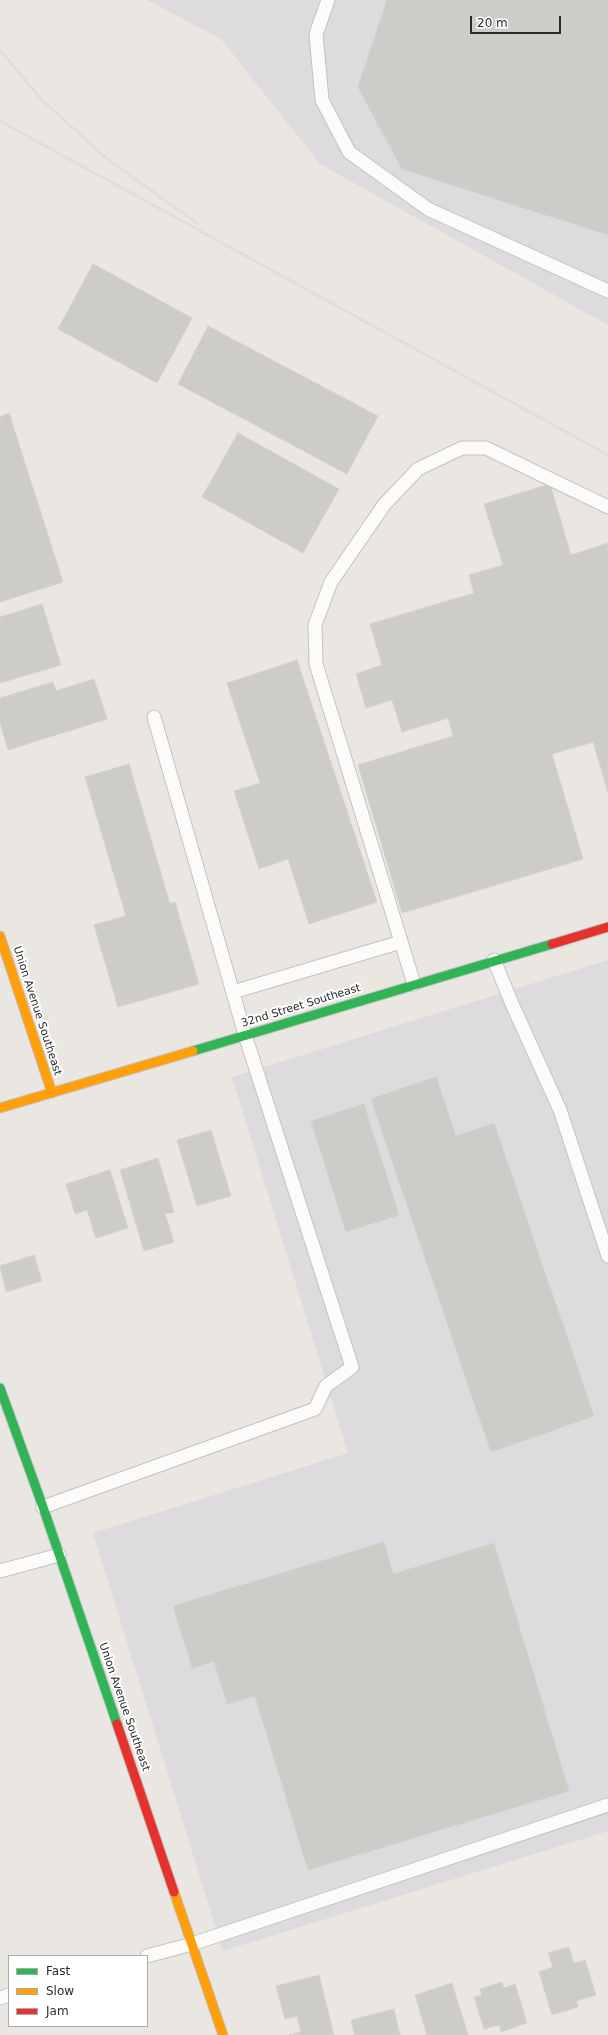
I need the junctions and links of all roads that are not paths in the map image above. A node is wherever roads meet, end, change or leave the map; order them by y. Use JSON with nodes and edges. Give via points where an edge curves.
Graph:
{"nodes":[{"id":1,"x":328,"y":0,"type":"edge"},
{"id":2,"x":608,"y":291,"type":"edge"},
{"id":3,"x":608,"y":507,"type":"edge"},
{"id":4,"x":154,"y":717,"type":"dead end"},
{"id":5,"x":608,"y":927,"type":"edge"},
{"id":6,"x":0,"y":936,"type":"edge"},
{"id":7,"x":401,"y":942,"type":"junction"},
{"id":8,"x":494,"y":960,"type":"junction"},
{"id":9,"x":414,"y":984,"type":"junction"},
{"id":10,"x":233,"y":992,"type":"junction"},
{"id":11,"x":245,"y":1035,"type":"junction"},
{"id":12,"x":52,"y":1093,"type":"junction"},
{"id":13,"x":0,"y":1108,"type":"edge"},
{"id":14,"x":608,"y":1256,"type":"edge"},
{"id":15,"x":0,"y":1388,"type":"edge"},
{"id":16,"x":42,"y":1507,"type":"junction"},
{"id":17,"x":59,"y":1555,"type":"junction"},
{"id":18,"x":0,"y":1571,"type":"edge"},
{"id":19,"x":608,"y":1805,"type":"edge"},
{"id":20,"x":192,"y":1944,"type":"junction"},
{"id":21,"x":148,"y":1956,"type":"edge"},
{"id":22,"x":223,"y":2035,"type":"edge"}],
"edges":[{"from":1,"to":2,"type":"lane","via":[[316,34],[322,100],[349,152],[428,209]]},
{"from":3,"to":7,"type":"lane","via":[[486,448],[462,448],[418,469],[384,505],[331,582],[315,625],[316,664]]},
{"from":4,"to":10,"type":"lane"},
{"from":5,"to":8,"type":"street","name":"32nd Street Southeast"},
{"from":6,"to":12,"type":"street","name":"Union Avenue Southeast"},
{"from":7,"to":9,"type":"lane"},
{"from":7,"to":10,"type":"lane"},
{"from":8,"to":9,"type":"street","name":"32nd Street Southeast"},
{"from":8,"to":14,"type":"lane","via":[[560,1110]]},
{"from":9,"to":11,"type":"street","name":"32nd Street Southeast"},
{"from":10,"to":11,"type":"lane"},
{"from":11,"to":12,"type":"street","name":"32nd Street Southeast"},
{"from":11,"to":16,"type":"lane","via":[[352,1367],[326,1386],[315,1409]]},
{"from":12,"to":13,"type":"street","name":"32nd Street Southeast"},
{"from":15,"to":16,"type":"street","name":"Union Avenue Southeast"},
{"from":16,"to":17,"type":"street","name":"Union Avenue Southeast"},
{"from":17,"to":18,"type":"lane"},
{"from":17,"to":20,"type":"street","name":"Union Avenue Southeast"},
{"from":19,"to":20,"type":"lane"},
{"from":20,"to":21,"type":"lane"},
{"from":20,"to":22,"type":"street","name":"Union Avenue Southeast"}]}
